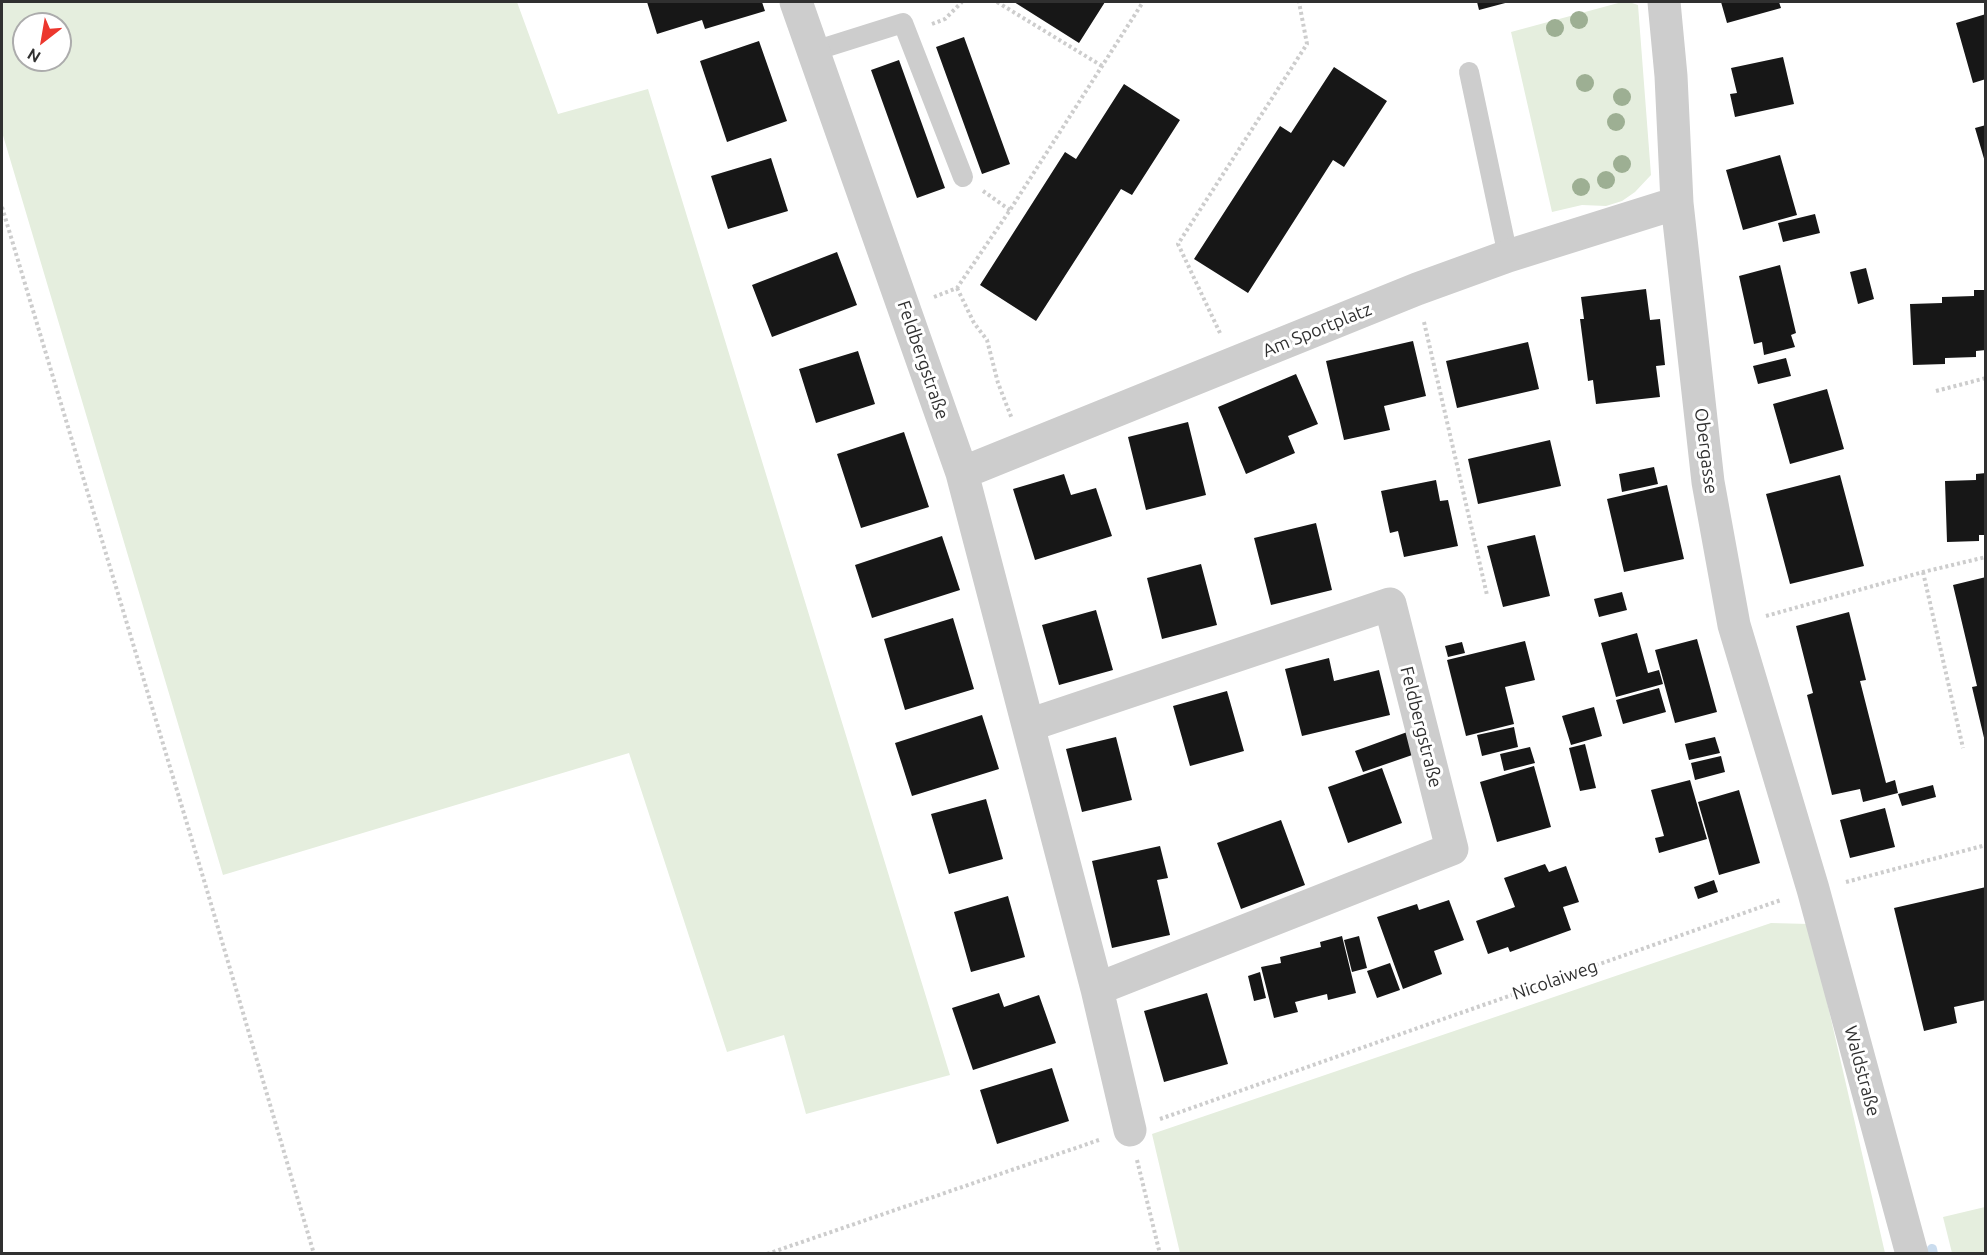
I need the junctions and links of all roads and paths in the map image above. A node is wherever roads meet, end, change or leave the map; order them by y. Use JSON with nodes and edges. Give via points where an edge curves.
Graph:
{"nodes":[{"id":1,"x":796,"y":2,"type":"edge"},
{"id":2,"x":962,"y":2,"type":"edge"},
{"id":3,"x":997,"y":2,"type":"edge"},
{"id":4,"x":1143,"y":2,"type":"edge"},
{"id":5,"x":1299,"y":2,"type":"edge"},
{"id":6,"x":1664,"y":2,"type":"edge"},
{"id":7,"x":907,"y":32,"type":"junction"},
{"id":8,"x":814,"y":51,"type":"junction"},
{"id":9,"x":1102,"y":66,"type":"junction"},
{"id":10,"x":1468,"y":72,"type":"dead end"},
{"id":11,"x":963,"y":177,"type":"dead end"},
{"id":12,"x":1677,"y":203,"type":"junction"},
{"id":13,"x":2,"y":207,"type":"edge"},
{"id":14,"x":1508,"y":256,"type":"junction"},
{"id":15,"x":957,"y":288,"type":"junction"},
{"id":16,"x":1417,"y":289,"type":"junction"},
{"id":17,"x":906,"y":309,"type":"junction"},
{"id":18,"x":1234,"y":363,"type":"junction"},
{"id":19,"x":1986,"y":378,"type":"edge"},
{"id":20,"x":1936,"y":390,"type":"dead end"},
{"id":21,"x":1024,"y":448,"type":"junction"},
{"id":22,"x":962,"y":473,"type":"junction"},
{"id":23,"x":1986,"y":557,"type":"edge"},
{"id":24,"x":1923,"y":572,"type":"junction"},
{"id":25,"x":1487,"y":595,"type":"dead end"},
{"id":26,"x":1734,"y":625,"type":"junction"},
{"id":27,"x":1029,"y":725,"type":"junction"},
{"id":28,"x":1963,"y":748,"type":"dead end"},
{"id":29,"x":1986,"y":845,"type":"edge"},
{"id":30,"x":1813,"y":889,"type":"junction"},
{"id":31,"x":1097,"y":989,"type":"junction"},
{"id":32,"x":1130,"y":1130,"type":"junction"},
{"id":33,"x":314,"y":1254,"type":"edge"},
{"id":34,"x":767,"y":1254,"type":"edge"},
{"id":35,"x":1160,"y":1254,"type":"edge"},
{"id":36,"x":1912,"y":1254,"type":"edge"}],
"edges":[{"from":1,"to":8,"type":"street","name":"Feldbergstraße"},
{"from":2,"to":7,"type":"path","via":[[945,19]]},
{"from":3,"to":9,"type":"path"},
{"from":4,"to":9,"type":"path"},
{"from":5,"to":18,"type":"path","via":[[1307,44],[1178,244]]},
{"from":6,"to":12,"type":"street","name":"Obergasse"},
{"from":7,"to":8,"type":"lane","via":[[903,22]]},
{"from":7,"to":11,"type":"lane"},
{"from":8,"to":17,"type":"street","name":"Feldbergstraße"},
{"from":9,"to":15,"type":"path"},
{"from":10,"to":14,"type":"lane"},
{"from":12,"to":14,"type":"street","name":"Am Sportplatz"},
{"from":12,"to":26,"type":"street","name":"Obergasse","via":[[1708,482]]},
{"from":13,"to":33,"type":"path"},
{"from":14,"to":16,"type":"street","name":"Am Sportplatz"},
{"from":15,"to":17,"type":"path"},
{"from":15,"to":21,"type":"path","via":[[987,340],[998,383]]},
{"from":16,"to":18,"type":"street","name":"Am Sportplatz"},
{"from":16,"to":25,"type":"path"},
{"from":17,"to":22,"type":"street","name":"Feldbergstraße"},
{"from":18,"to":21,"type":"street","name":"Am Sportplatz"},
{"from":19,"to":20,"type":"path"},
{"from":21,"to":22,"type":"street","name":"Am Sportplatz"},
{"from":22,"to":27,"type":"street","name":"Feldbergstraße"},
{"from":23,"to":24,"type":"path"},
{"from":24,"to":26,"type":"path"},
{"from":24,"to":28,"type":"path"},
{"from":26,"to":30,"type":"street","name":"Obergasse"},
{"from":27,"to":31,"type":"street","name":"Feldbergstraße"},
{"from":27,"to":31,"type":"street","name":"Feldbergstraße","via":[[1390,604],[1452,849]]},
{"from":29,"to":30,"type":"path","name":"Nicolaiweg"},
{"from":30,"to":32,"type":"path","name":"Nicolaiweg"},
{"from":30,"to":36,"type":"street","name":"Waldstraße"},
{"from":31,"to":32,"type":"street","name":"Feldbergstraße"},
{"from":32,"to":34,"type":"path","name":"Nicolaiweg"},
{"from":32,"to":35,"type":"path"}]}
